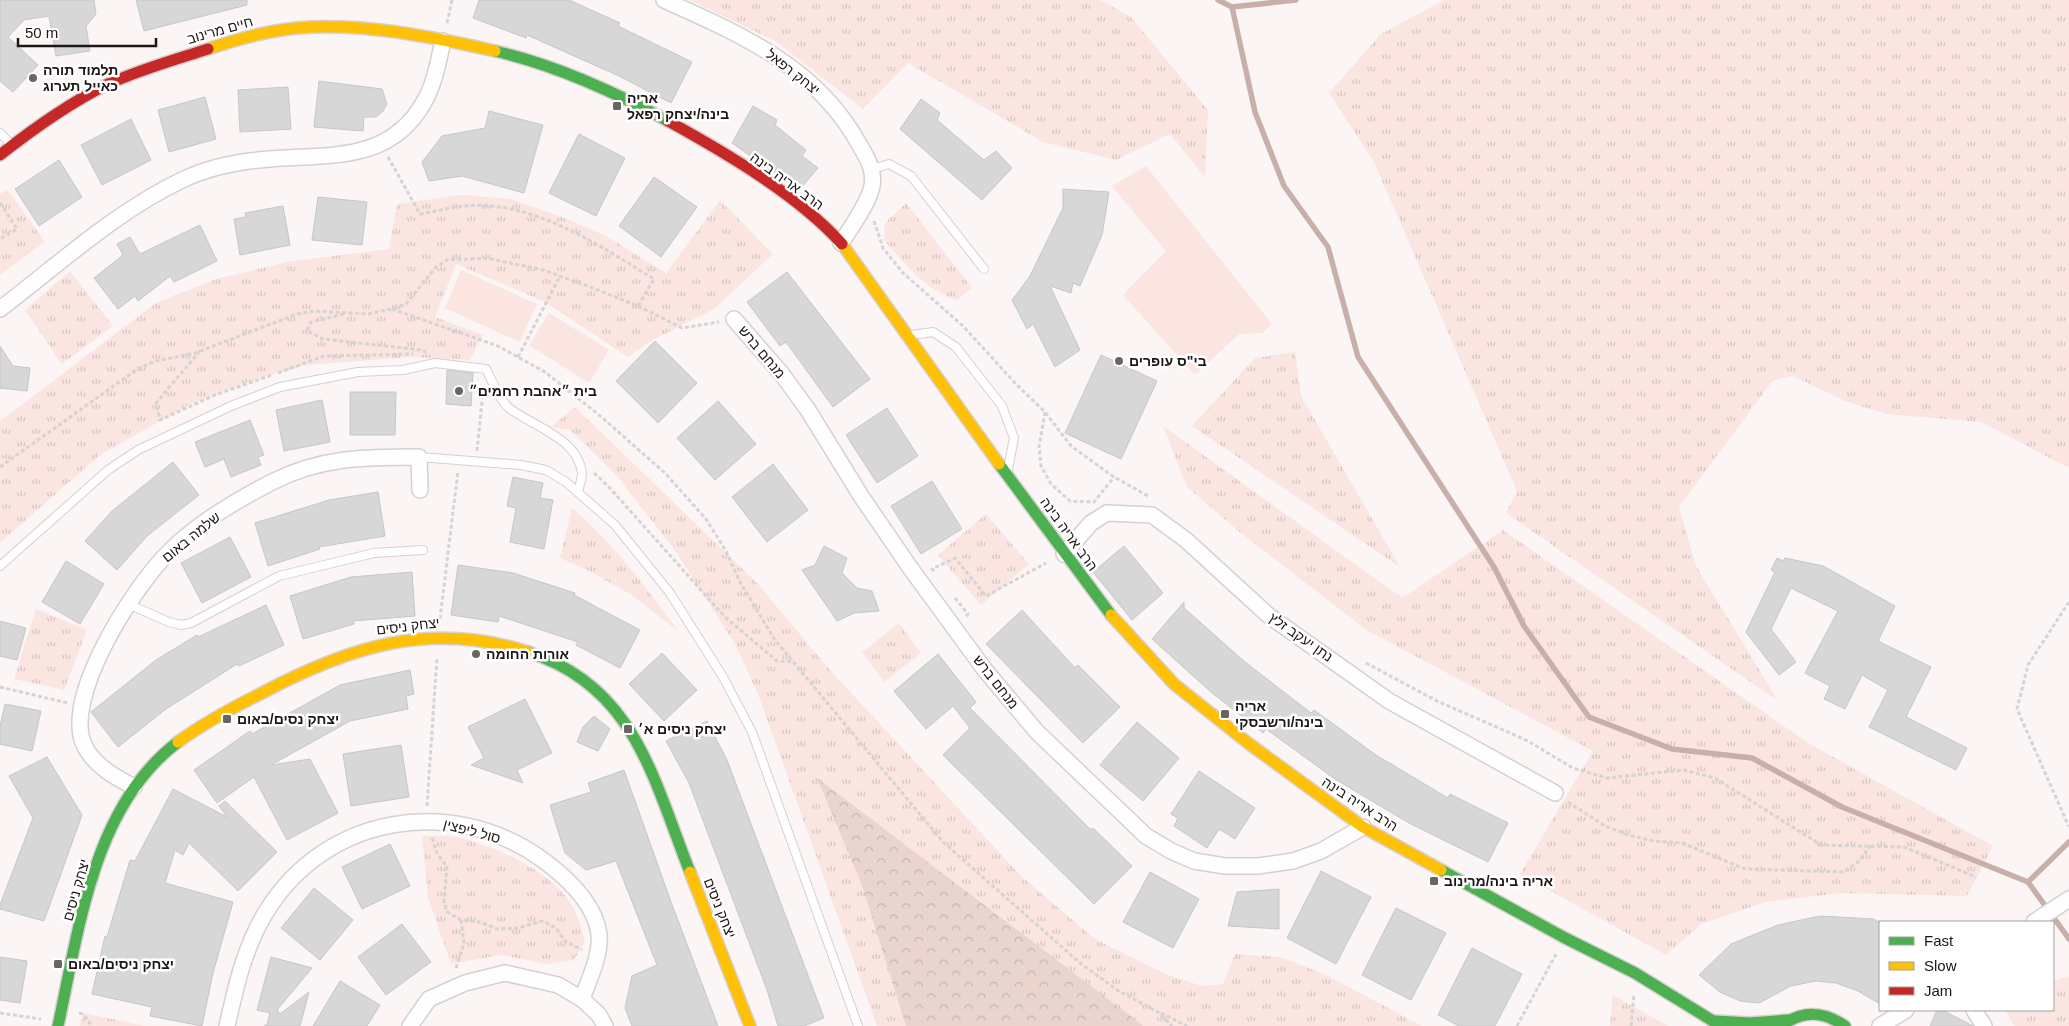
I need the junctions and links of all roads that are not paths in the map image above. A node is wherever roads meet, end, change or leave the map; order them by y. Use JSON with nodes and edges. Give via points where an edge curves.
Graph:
{"nodes":[{"id":1,"x":664,"y":0,"type":"edge"},
{"id":2,"x":443,"y":41,"type":"junction"},
{"id":3,"x":0,"y":133,"type":"edge"},
{"id":4,"x":12,"y":146,"type":"junction"},
{"id":5,"x":0,"y":155,"type":"edge"},
{"id":6,"x":872,"y":169,"type":"junction"},
{"id":7,"x":841,"y":243,"type":"junction"},
{"id":8,"x":984,"y":269,"type":"dead end"},
{"id":9,"x":0,"y":309,"type":"edge"},
{"id":10,"x":734,"y":319,"type":"road end"},
{"id":11,"x":909,"y":335,"type":"junction"},
{"id":12,"x":419,"y":457,"type":"junction"},
{"id":13,"x":1007,"y":474,"type":"junction"},
{"id":14,"x":420,"y":490,"type":"dead end"},
{"id":15,"x":578,"y":492,"type":"junction"},
{"id":16,"x":423,"y":550,"type":"dead end"},
{"id":17,"x":1064,"y":554,"type":"junction"},
{"id":18,"x":0,"y":566,"type":"edge"},
{"id":19,"x":128,"y":604,"type":"junction"},
{"id":20,"x":134,"y":787,"type":"junction"},
{"id":21,"x":1555,"y":793,"type":"road end"},
{"id":22,"x":1364,"y":827,"type":"junction"},
{"id":23,"x":2069,"y":899,"type":"edge"},
{"id":24,"x":2036,"y":921,"type":"edge"},
{"id":25,"x":582,"y":1000,"type":"junction"},
{"id":26,"x":1904,"y":1011,"type":"edge"},
{"id":27,"x":1975,"y":1011,"type":"edge"},
{"id":28,"x":1718,"y":1023,"type":"edge"},
{"id":29,"x":1785,"y":1023,"type":"edge"},
{"id":30,"x":58,"y":1024,"type":"edge"},
{"id":31,"x":227,"y":1026,"type":"edge"},
{"id":32,"x":410,"y":1026,"type":"edge"},
{"id":33,"x":605,"y":1026,"type":"edge"},
{"id":34,"x":750,"y":1026,"type":"edge"},
{"id":35,"x":858,"y":1026,"type":"edge"},
{"id":36,"x":1845,"y":1026,"type":"edge"},
{"id":37,"x":1880,"y":1026,"type":"edge"},
{"id":38,"x":1984,"y":1026,"type":"edge"}],
"edges":[{"from":1,"to":6,"type":"street","name":"יצחק רפאל","via":[[746,37],[798,72],[827,99],[847,125]]},
{"from":2,"to":4,"type":"street","name":"חיים מרינוב","via":[[351,26],[296,28],[233,41],[135,73],[98,89],[46,120]]},
{"from":2,"to":7,"type":"street","name":"הרב אריה בינה","via":[[525,59],[629,98],[770,184],[809,212]]},
{"from":2,"to":9,"type":"street","via":[[435,78],[424,103],[408,124],[382,145],[326,157],[244,161],[183,180],[118,219]]},
{"from":3,"to":4,"type":"lane"},
{"from":4,"to":5,"type":"street","name":"חיים מרינוב"},
{"from":6,"to":7,"type":"street","via":[[872,188]]},
{"from":6,"to":8,"type":"lane","via":[[889,164],[911,176]]},
{"from":7,"to":11,"type":"street","name":"הרב אריה בינה"},
{"from":10,"to":22,"type":"street","name":"מנחם ברש","via":[[786,380],[900,553],[985,670],[1037,732],[1146,836],[1171,852],[1194,861],[1225,866],[1258,866],[1293,861],[1321,851]]},
{"from":11,"to":13,"type":"street","name":"הרב אריה בינה"},
{"from":11,"to":13,"type":"lane","via":[[933,332],[956,347],[1002,406],[1014,438]]},
{"from":12,"to":14,"type":"street"},
{"from":12,"to":15,"type":"lane","via":[[546,470]]},
{"from":12,"to":19,"type":"street","name":"שלמה באום","via":[[358,457],[330,461],[273,482],[236,502],[172,549],[142,581]]},
{"from":13,"to":17,"type":"street","name":"הרב אריה בינה"},
{"from":15,"to":18,"type":"lane","via":[[582,474],[567,446],[508,407],[486,368],[435,363],[404,370],[358,372],[280,387],[231,406],[138,450],[108,470]]},
{"from":15,"to":35,"type":"lane","via":[[615,525],[670,593],[723,677],[752,732]]},
{"from":16,"to":19,"type":"lane","via":[[366,554],[279,576],[191,623],[181,625]]},
{"from":17,"to":21,"type":"street","name":"נתן יעקב זלץ","via":[[1091,523],[1107,513],[1152,516],[1186,540],[1268,614],[1389,700]]},
{"from":17,"to":22,"type":"street","name":"הרב אריה בינה","via":[[1112,617],[1174,684],[1248,743]]},
{"from":19,"to":20,"type":"street","name":"שלמה באום","via":[[101,653],[84,697],[81,736],[97,764]]},
{"from":20,"to":30,"type":"street","name":"יצחק ניסים","via":[[111,832],[91,889]]},
{"from":20,"to":34,"type":"street","name":"יצחק ניסים","via":[[176,743],[202,725],[305,670],[347,653],[379,644],[438,636],[495,643],[554,662],[598,692],[618,712],[636,740]]},
{"from":22,"to":28,"type":"street","name":"הרב אריה בינה","via":[[1565,938],[1636,973]]},
{"from":23,"to":24,"type":"street"},
{"from":25,"to":31,"type":"street","name":"סול ליפצין","via":[[596,957],[598,933],[576,890],[558,871],[531,852],[504,839],[454,824],[426,820],[364,831],[300,871],[266,911],[244,954]]},
{"from":25,"to":32,"type":"street","via":[[558,985],[505,973],[481,977],[445,990],[429,999]]},
{"from":25,"to":33,"type":"street","via":[[599,1015]]},
{"from":26,"to":37,"type":"street"},
{"from":27,"to":38,"type":"street"},
{"from":28,"to":29,"type":"street","name":"הרב אריה בינה"},
{"from":29,"to":36,"type":"street","name":"הרב אריה בינה","via":[[1804,1014],[1820,1013]]}]}
